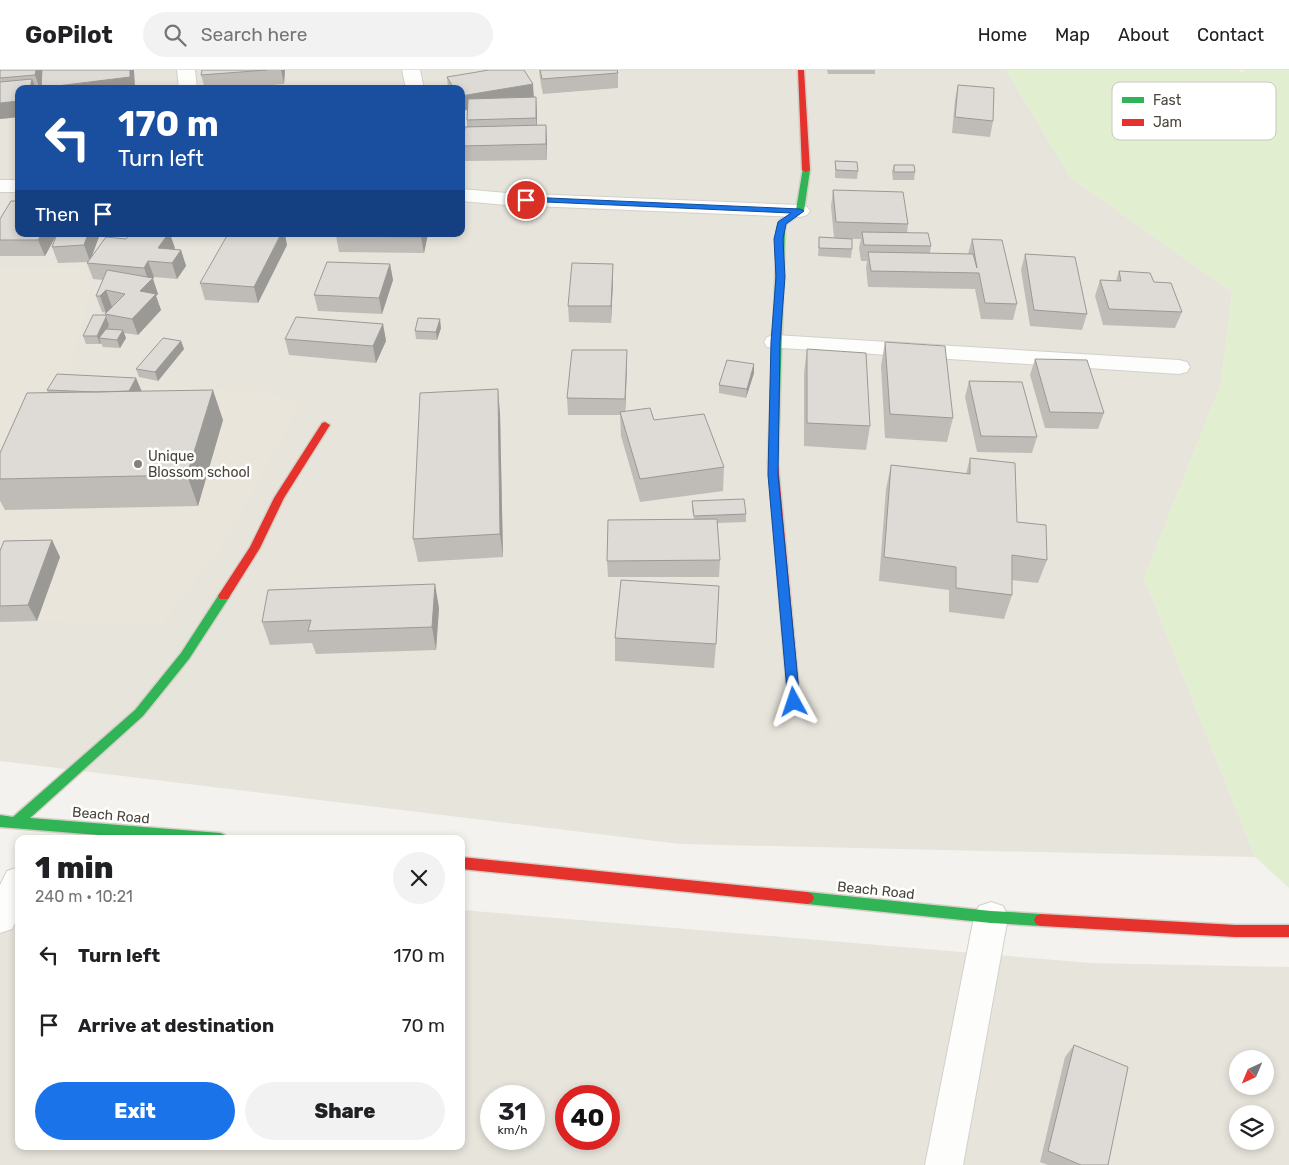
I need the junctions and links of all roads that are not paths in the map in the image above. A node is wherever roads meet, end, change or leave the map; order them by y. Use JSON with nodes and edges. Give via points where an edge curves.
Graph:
{"nodes":[{"id":1,"x":186,"y":70,"type":"edge"},
{"id":2,"x":411,"y":70,"type":"edge"},
{"id":3,"x":801,"y":70,"type":"edge"},
{"id":4,"x":188,"y":85,"type":"edge"},
{"id":5,"x":415,"y":85,"type":"edge"},
{"id":6,"x":0,"y":186,"type":"edge"},
{"id":7,"x":15,"y":186,"type":"edge"},
{"id":8,"x":465,"y":195,"type":"edge"},
{"id":9,"x":800,"y":211,"type":"junction"},
{"id":10,"x":775,"y":342,"type":"junction"},
{"id":11,"x":1179,"y":367,"type":"dead end"},
{"id":12,"x":325,"y":425,"type":"dead end"},
{"id":13,"x":794,"y":702,"type":"dead end"},
{"id":14,"x":0,"y":821,"type":"edge"},
{"id":15,"x":34,"y":828,"type":"edge"},
{"id":16,"x":152,"y":835,"type":"edge"},
{"id":17,"x":465,"y":862,"type":"edge"},
{"id":18,"x":15,"y":889,"type":"edge"},
{"id":19,"x":991,"y":917,"type":"junction"},
{"id":20,"x":0,"y":918,"type":"edge"},
{"id":21,"x":1289,"y":931,"type":"edge"},
{"id":22,"x":944,"y":1165,"type":"edge"}],
"edges":[{"from":1,"to":4,"type":"street"},
{"from":2,"to":5,"type":"street"},
{"from":3,"to":9,"type":"street","via":[[806,168]]},
{"from":6,"to":7,"type":"street"},
{"from":8,"to":9,"type":"street"},
{"from":9,"to":10,"type":"street","via":[[782,222]]},
{"from":10,"to":11,"type":"street"},
{"from":10,"to":13,"type":"street","via":[[773,475]]},
{"from":12,"to":15,"type":"street","via":[[279,498],[255,548],[185,656],[139,713]]},
{"from":14,"to":15,"type":"street","name":"Beach Road"},
{"from":15,"to":16,"type":"street","name":"Beach Road"},
{"from":17,"to":19,"type":"street","name":"Beach Road"},
{"from":18,"to":20,"type":"street"},
{"from":19,"to":21,"type":"street","name":"Beach Road","via":[[1235,931]]},
{"from":19,"to":22,"type":"street"}]}
